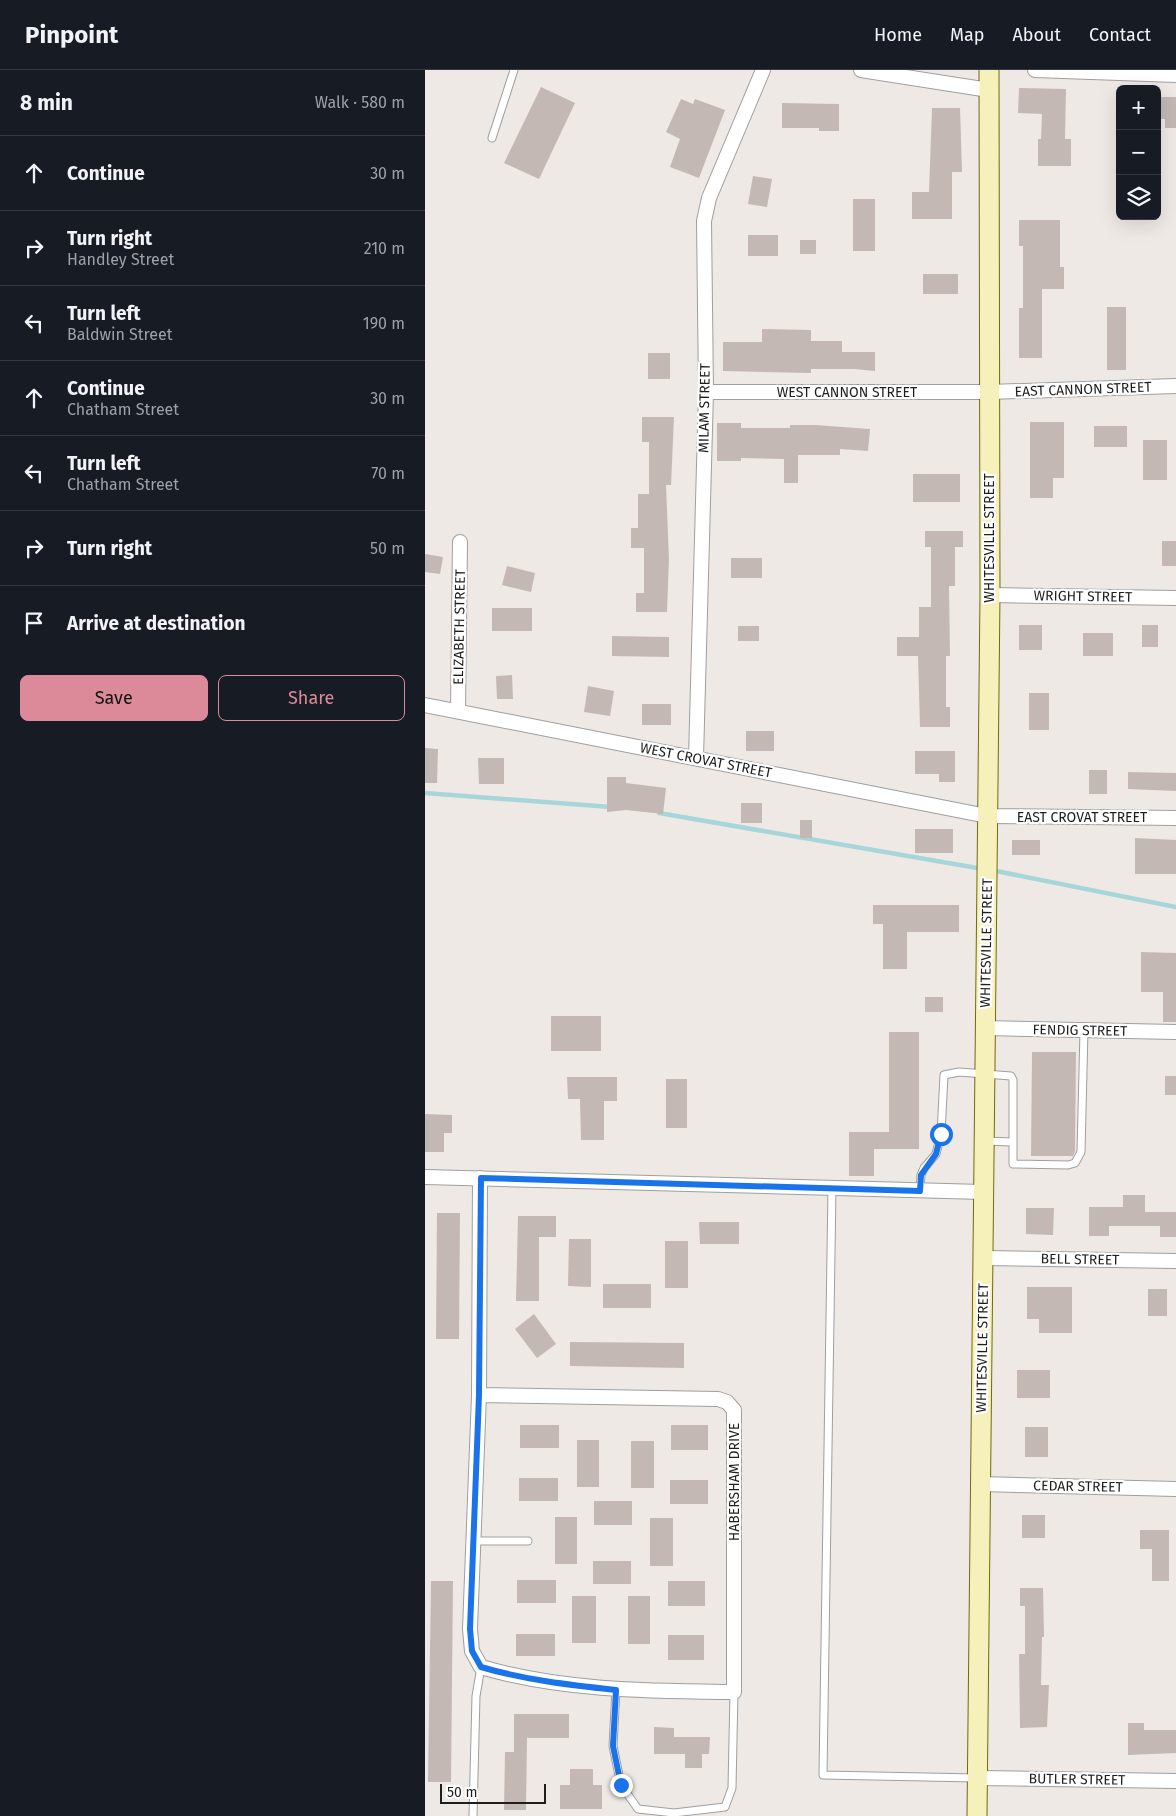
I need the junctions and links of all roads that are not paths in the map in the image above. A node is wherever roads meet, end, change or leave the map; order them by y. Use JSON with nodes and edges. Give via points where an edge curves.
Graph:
{"nodes":[{"id":1,"x":514,"y":70,"type":"edge"},
{"id":2,"x":763,"y":70,"type":"edge"},
{"id":3,"x":861,"y":70,"type":"edge"},
{"id":4,"x":989,"y":70,"type":"edge"},
{"id":5,"x":1035,"y":70,"type":"edge"},
{"id":6,"x":1176,"y":75,"type":"edge"},
{"id":7,"x":989,"y":90,"type":"junction"},
{"id":8,"x":492,"y":138,"type":"dead end"},
{"id":9,"x":1176,"y":386,"type":"edge"},
{"id":10,"x":706,"y":392,"type":"junction"},
{"id":11,"x":989,"y":392,"type":"junction"},
{"id":12,"x":460,"y":542,"type":"dead end"},
{"id":13,"x":990,"y":595,"type":"junction"},
{"id":14,"x":1176,"y":598,"type":"edge"},
{"id":15,"x":425,"y":705,"type":"edge"},
{"id":16,"x":458,"y":711,"type":"junction"},
{"id":17,"x":696,"y":758,"type":"junction"},
{"id":18,"x":987,"y":816,"type":"junction"},
{"id":19,"x":1176,"y":818,"type":"edge"},
{"id":20,"x":985,"y":1028,"type":"junction"},
{"id":21,"x":1084,"y":1030,"type":"junction"},
{"id":22,"x":1176,"y":1032,"type":"edge"},
{"id":23,"x":984,"y":1073,"type":"junction"},
{"id":24,"x":984,"y":1141,"type":"junction"},
{"id":25,"x":1012,"y":1142,"type":"junction"},
{"id":26,"x":425,"y":1177,"type":"edge"},
{"id":27,"x":481,"y":1178,"type":"junction"},
{"id":28,"x":832,"y":1188,"type":"junction"},
{"id":29,"x":920,"y":1191,"type":"junction"},
{"id":30,"x":983,"y":1192,"type":"junction"},
{"id":31,"x":983,"y":1258,"type":"junction"},
{"id":32,"x":1176,"y":1261,"type":"edge"},
{"id":33,"x":479,"y":1395,"type":"junction"},
{"id":34,"x":981,"y":1484,"type":"junction"},
{"id":35,"x":1176,"y":1489,"type":"edge"},
{"id":36,"x":473,"y":1541,"type":"junction"},
{"id":37,"x":528,"y":1541,"type":"dead end"},
{"id":38,"x":481,"y":1667,"type":"junction"},
{"id":39,"x":616,"y":1690,"type":"junction"},
{"id":40,"x":734,"y":1692,"type":"junction"},
{"id":41,"x":977,"y":1778,"type":"junction"},
{"id":42,"x":1176,"y":1781,"type":"edge"},
{"id":43,"x":473,"y":1816,"type":"edge"},
{"id":44,"x":977,"y":1816,"type":"edge"}],
"edges":[{"from":1,"to":8,"type":"lane"},
{"from":2,"to":10,"type":"street","name":"MILAM STREET","via":[[709,198],[704,221]]},
{"from":3,"to":7,"type":"street"},
{"from":4,"to":7,"type":"main road","name":"WHITESVILLE STREET"},
{"from":5,"to":6,"type":"street"},
{"from":7,"to":11,"type":"main road","name":"WHITESVILLE STREET"},
{"from":9,"to":11,"type":"street","name":"EAST CANNON STREET"},
{"from":10,"to":11,"type":"street","name":"WEST CANNON STREET"},
{"from":10,"to":17,"type":"street","name":"MILAM STREET"},
{"from":11,"to":13,"type":"main road","name":"WHITESVILLE STREET"},
{"from":12,"to":16,"type":"street","name":"ELIZABETH STREET"},
{"from":13,"to":14,"type":"street","name":"WRIGHT STREET"},
{"from":13,"to":18,"type":"main road","name":"WHITESVILLE STREET"},
{"from":15,"to":16,"type":"street","name":"WEST CROVAT STREET"},
{"from":16,"to":17,"type":"street","name":"WEST CROVAT STREET"},
{"from":17,"to":18,"type":"street","name":"WEST CROVAT STREET"},
{"from":18,"to":19,"type":"street","name":"EAST CROVAT STREET"},
{"from":18,"to":20,"type":"main road","name":"WHITESVILLE STREET"},
{"from":20,"to":21,"type":"street","name":"FENDIG STREET"},
{"from":20,"to":23,"type":"main road","name":"WHITESVILLE STREET"},
{"from":21,"to":22,"type":"street","name":"FENDIG STREET"},
{"from":21,"to":25,"type":"lane","via":[[1079,1158],[1068,1165],[1013,1164]]},
{"from":23,"to":24,"type":"main road","name":"WHITESVILLE STREET"},
{"from":23,"to":25,"type":"lane","via":[[1008,1074],[1013,1080]]},
{"from":23,"to":29,"type":"lane","via":[[944,1075],[941,1134],[936,1154],[921,1175]]},
{"from":24,"to":25,"type":"lane"},
{"from":24,"to":30,"type":"main road","name":"WHITESVILLE STREET"},
{"from":26,"to":27,"type":"street"},
{"from":27,"to":28,"type":"street"},
{"from":27,"to":33,"type":"street"},
{"from":28,"to":29,"type":"street"},
{"from":28,"to":41,"type":"lane","via":[[823,1775]]},
{"from":29,"to":30,"type":"street"},
{"from":30,"to":31,"type":"main road","name":"WHITESVILLE STREET"},
{"from":31,"to":32,"type":"street","name":"BELL STREET"},
{"from":31,"to":34,"type":"main road","name":"WHITESVILLE STREET"},
{"from":33,"to":36,"type":"street"},
{"from":33,"to":40,"type":"street","name":"HABERSHAM DRIVE","via":[[718,1399],[727,1402],[733,1410],[735,1462]]},
{"from":34,"to":35,"type":"street","name":"CEDAR STREET"},
{"from":34,"to":41,"type":"main road","name":"WHITESVILLE STREET"},
{"from":36,"to":37,"type":"lane"},
{"from":36,"to":38,"type":"street","via":[[470,1629],[472,1651]]},
{"from":38,"to":39,"type":"street"},
{"from":38,"to":43,"type":"lane","via":[[476,1696]]},
{"from":39,"to":40,"type":"street"},
{"from":39,"to":40,"type":"lane","via":[[613,1746],[621,1785],[638,1809],[674,1813],[725,1807],[732,1788]]},
{"from":41,"to":42,"type":"street","name":"BUTLER STREET"},
{"from":41,"to":44,"type":"main road","name":"WHITESVILLE STREET"}]}
